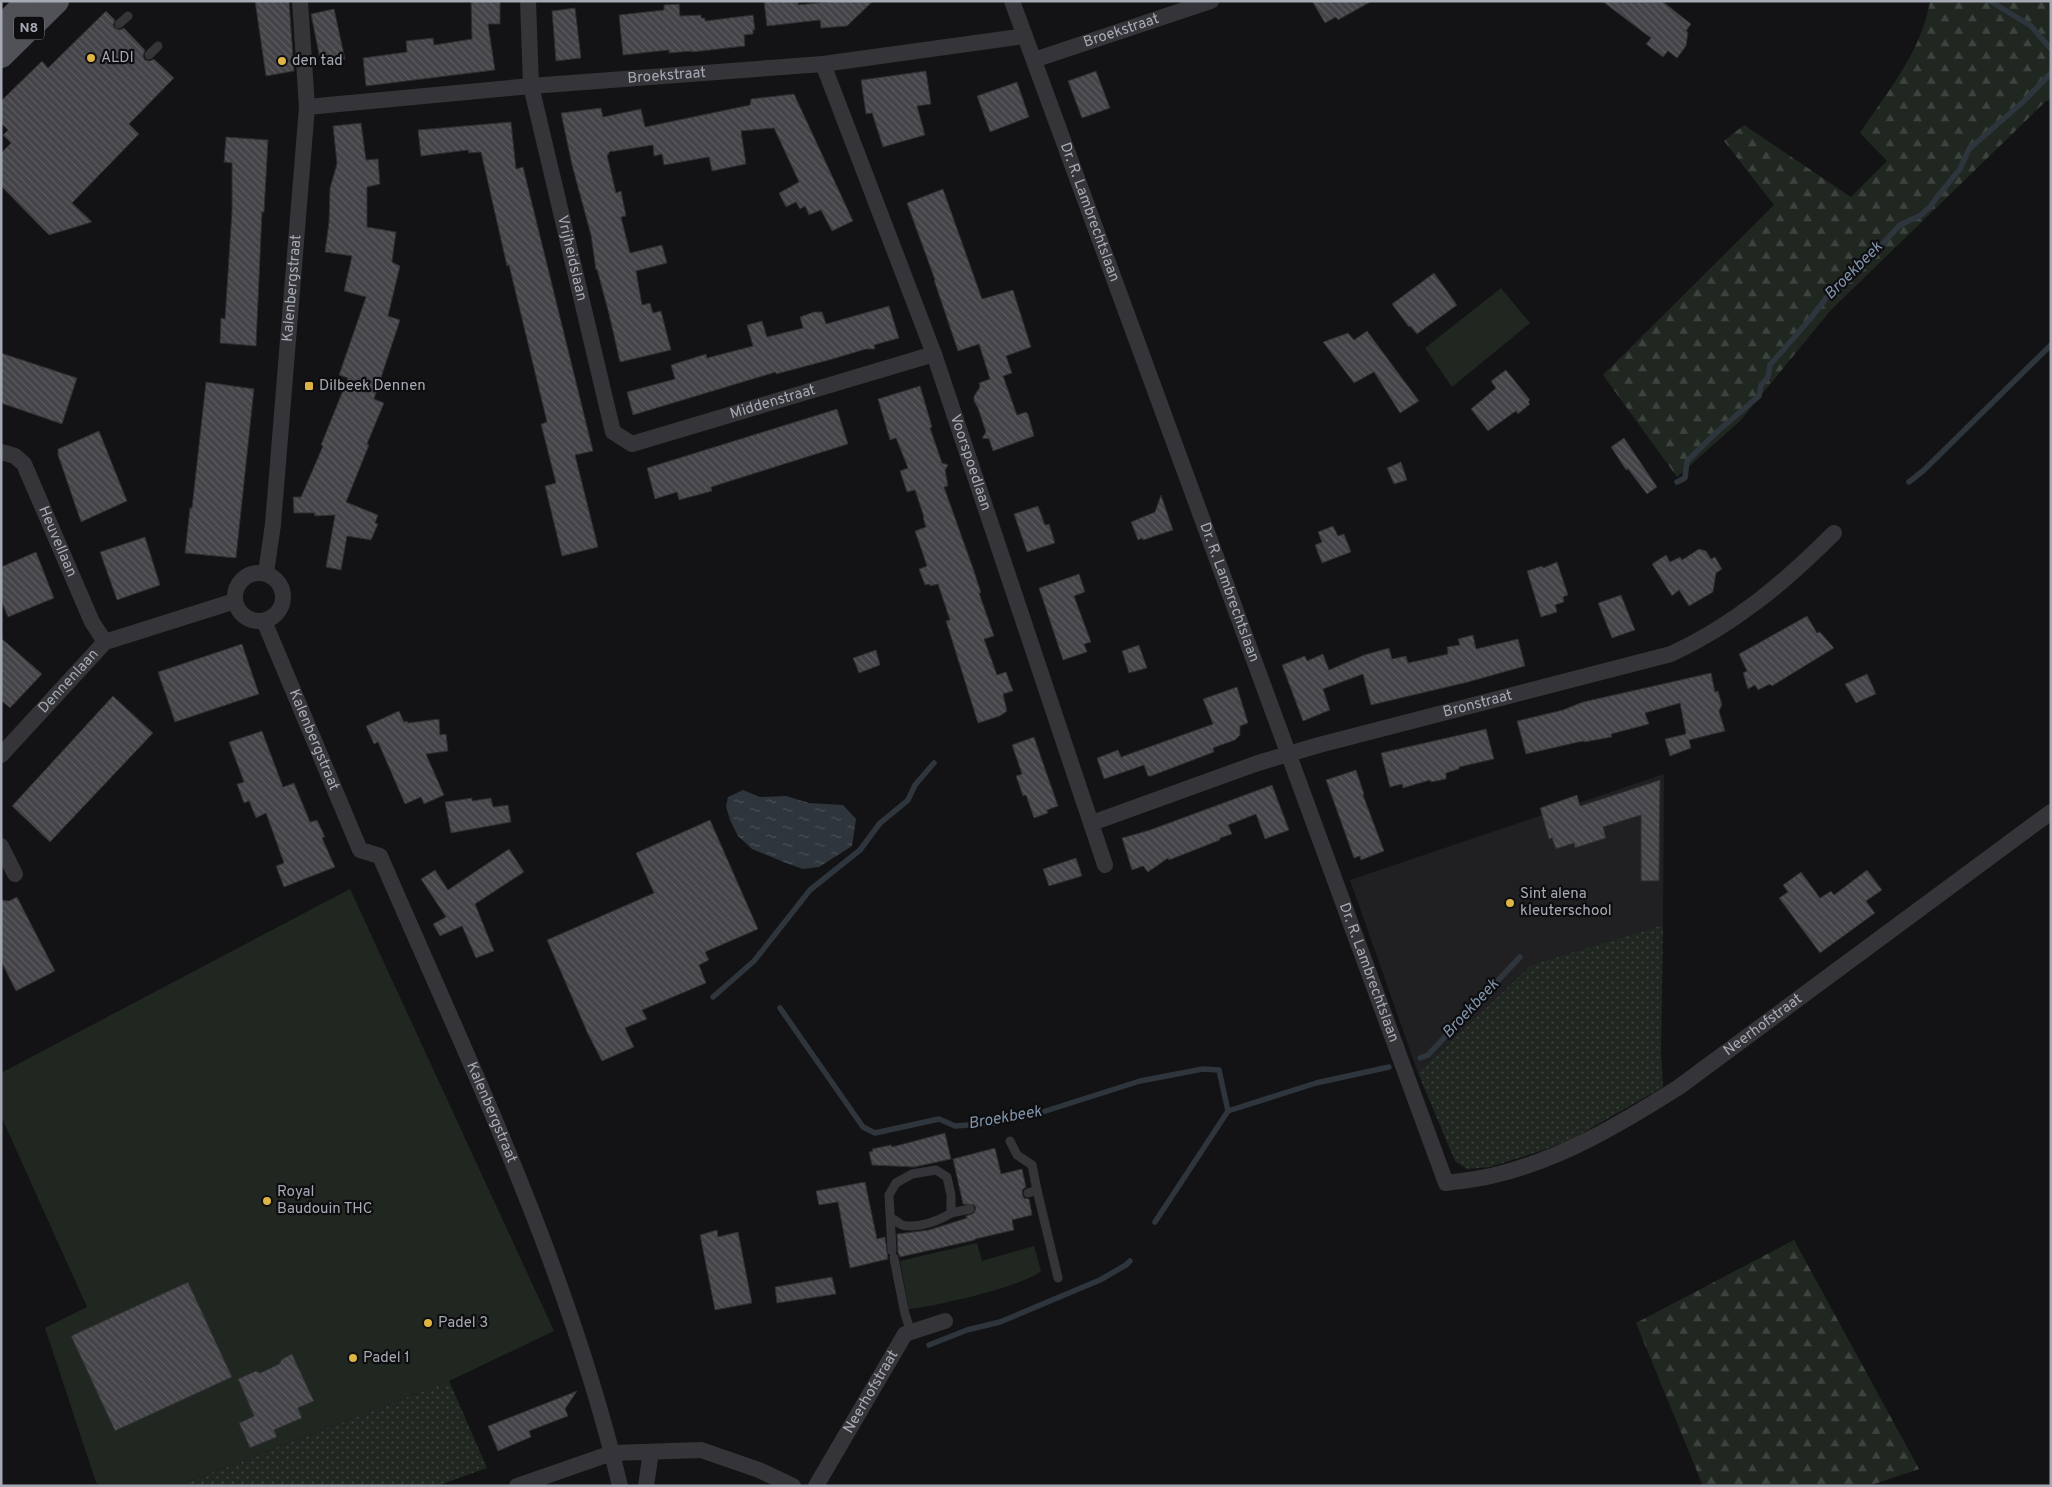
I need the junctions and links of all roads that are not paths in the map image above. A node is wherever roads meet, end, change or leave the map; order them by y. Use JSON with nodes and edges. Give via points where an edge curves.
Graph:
{"nodes":[{"id":1,"x":29,"y":1,"type":"edge"},
{"id":2,"x":56,"y":1,"type":"edge"},
{"id":3,"x":300,"y":1,"type":"edge"},
{"id":4,"x":528,"y":1,"type":"edge"},
{"id":5,"x":1012,"y":1,"type":"edge"},
{"id":6,"x":1211,"y":1,"type":"edge"},
{"id":7,"x":128,"y":16,"type":"dead end"},
{"id":8,"x":119,"y":24,"type":"dead end"},
{"id":9,"x":1,"y":29,"type":"edge"},
{"id":10,"x":1025,"y":36,"type":"junction"},
{"id":11,"x":158,"y":46,"type":"dead end"},
{"id":12,"x":1,"y":55,"type":"edge"},
{"id":13,"x":149,"y":55,"type":"dead end"},
{"id":14,"x":1034,"y":60,"type":"junction"},
{"id":15,"x":823,"y":64,"type":"junction"},
{"id":16,"x":531,"y":86,"type":"junction"},
{"id":17,"x":308,"y":107,"type":"junction"},
{"id":18,"x":934,"y":354,"type":"junction"},
{"id":19,"x":613,"y":432,"type":"joint"},
{"id":20,"x":1,"y":452,"type":"edge"},
{"id":21,"x":1834,"y":533,"type":"dead end"},
{"id":22,"x":266,"y":574,"type":"junction"},
{"id":23,"x":235,"y":601,"type":"junction"},
{"id":24,"x":264,"y":621,"type":"junction"},
{"id":25,"x":105,"y":642,"type":"junction"},
{"id":26,"x":1290,"y":754,"type":"junction"},
{"id":27,"x":1,"y":755,"type":"edge"},
{"id":28,"x":2051,"y":812,"type":"edge"},
{"id":29,"x":1092,"y":823,"type":"junction"},
{"id":30,"x":1,"y":846,"type":"edge"},
{"id":31,"x":1105,"y":865,"type":"dead end"},
{"id":32,"x":15,"y":874,"type":"dead end"},
{"id":33,"x":1010,"y":1141,"type":"dead end"},
{"id":34,"x":1446,"y":1183,"type":"joint"},
{"id":35,"x":1037,"y":1190,"type":"junction"},
{"id":36,"x":1028,"y":1193,"type":"dead end"},
{"id":37,"x":970,"y":1208,"type":"dead end"},
{"id":38,"x":951,"y":1214,"type":"junction"},
{"id":39,"x":892,"y":1218,"type":"junction"},
{"id":40,"x":1058,"y":1278,"type":"dead end"},
{"id":41,"x":945,"y":1321,"type":"dead end"},
{"id":42,"x":911,"y":1332,"type":"junction"},
{"id":43,"x":651,"y":1452,"type":"junction"},
{"id":44,"x":612,"y":1453,"type":"junction"},
{"id":45,"x":517,"y":1486,"type":"edge"},
{"id":46,"x":620,"y":1486,"type":"edge"},
{"id":47,"x":646,"y":1486,"type":"edge"},
{"id":48,"x":792,"y":1486,"type":"edge"},
{"id":49,"x":816,"y":1486,"type":"edge"}],
"edges":[{"from":1,"to":9,"type":"main road","number":"N8"},
{"from":2,"to":12,"type":"main road","number":"N8"},
{"from":3,"to":17,"type":"street","name":"Kalenbergstraat"},
{"from":4,"to":16,"type":"street","name":"Vrijheidslaan"},
{"from":5,"to":10,"type":"street","name":"Dr. R. Lambrechtslaan"},
{"from":6,"to":14,"type":"street","name":"Broekstraat"},
{"from":7,"to":8,"type":"lane"},
{"from":10,"to":14,"type":"street","name":"Dr. R. Lambrechtslaan"},
{"from":10,"to":15,"type":"street","name":"Broekstraat"},
{"from":11,"to":13,"type":"lane"},
{"from":14,"to":26,"type":"street","name":"Dr. R. Lambrechtslaan"},
{"from":15,"to":16,"type":"street","name":"Broekstraat"},
{"from":15,"to":18,"type":"street","name":"Voorspoedlaan"},
{"from":16,"to":17,"type":"street","name":"Broekstraat"},
{"from":16,"to":19,"type":"street","name":"Vrijheidslaan"},
{"from":17,"to":22,"type":"street","name":"Kalenbergstraat"},
{"from":18,"to":19,"type":"street","name":"Middenstraat","via":[[632,444]]},
{"from":18,"to":29,"type":"street","name":"Voorspoedlaan"},
{"from":20,"to":25,"type":"street","name":"Heuvellaan","via":[[15,456],[24,464],[92,622]]},
{"from":21,"to":26,"type":"street","name":"Bronstraat","via":[[1770,593],[1706,637],[1671,654]]},
{"from":22,"to":23,"type":"street","via":[[257,573],[240,582]]},
{"from":22,"to":24,"type":"street","via":[[279,583],[284,598],[278,613]]},
{"from":23,"to":24,"type":"street","via":[[246,617]]},
{"from":23,"to":25,"type":"street","name":"Dennenlaan"},
{"from":24,"to":44,"type":"street","name":"Kalenbergstraat","via":[[360,850],[380,856],[542,1234],[604,1416]]},
{"from":25,"to":27,"type":"street","name":"Dennenlaan"},
{"from":26,"to":29,"type":"street","name":"Bronstraat"},
{"from":26,"to":34,"type":"street","name":"Dr. R. Lambrechtslaan"},
{"from":28,"to":34,"type":"street","name":"Neerhofstraat","via":[[1679,1087],[1639,1112],[1573,1147],[1522,1167],[1495,1176]]},
{"from":29,"to":31,"type":"street","name":"Voorspoedlaan"},
{"from":30,"to":32,"type":"street"},
{"from":33,"to":35,"type":"lane","via":[[1017,1155],[1032,1165]]},
{"from":35,"to":36,"type":"lane"},
{"from":35,"to":40,"type":"lane"},
{"from":37,"to":38,"type":"lane"},
{"from":38,"to":39,"type":"lane","via":[[915,1226],[902,1225]]},
{"from":38,"to":39,"type":"lane","via":[[947,1177],[936,1170],[912,1174],[896,1183],[889,1194]]},
{"from":39,"to":42,"type":"lane","via":[[893,1254]]},
{"from":41,"to":42,"type":"street","name":"Neerhofstraat"},
{"from":42,"to":49,"type":"street","name":"Neerhofstraat","via":[[904,1334]]},
{"from":43,"to":44,"type":"street"},
{"from":43,"to":47,"type":"street"},
{"from":43,"to":48,"type":"street","via":[[701,1450],[759,1470]]},
{"from":44,"to":45,"type":"street"},
{"from":44,"to":46,"type":"street"}]}
